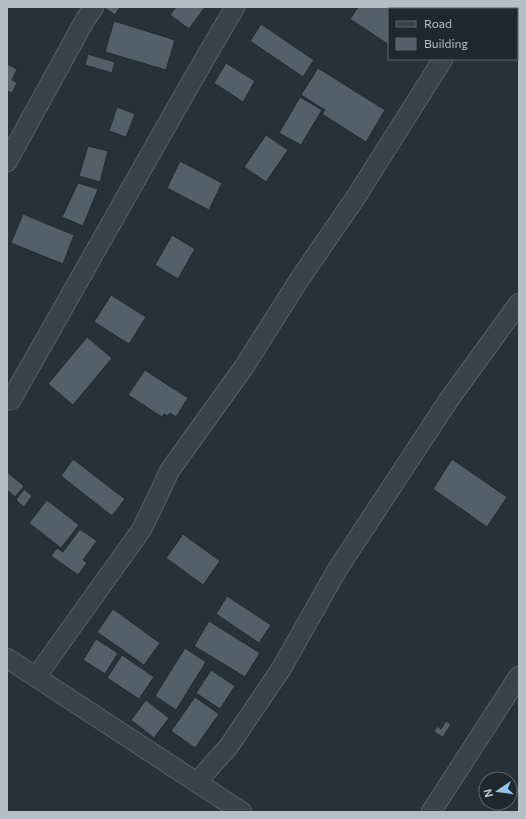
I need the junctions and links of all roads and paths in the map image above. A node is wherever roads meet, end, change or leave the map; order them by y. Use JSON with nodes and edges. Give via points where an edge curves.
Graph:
{"nodes":[{"id":1,"x":94,"y":7,"type":"edge"},
{"id":2,"x":235,"y":7,"type":"edge"},
{"id":3,"x":442,"y":60,"type":"edge"},
{"id":4,"x":7,"y":162,"type":"edge"},
{"id":5,"x":519,"y":303,"type":"edge"},
{"id":6,"x":12,"y":400,"type":"dead end"},
{"id":7,"x":7,"y":658,"type":"edge"},
{"id":8,"x":519,"y":676,"type":"edge"},
{"id":9,"x":36,"y":677,"type":"junction"},
{"id":10,"x":197,"y":782,"type":"junction"},
{"id":11,"x":242,"y":812,"type":"edge"},
{"id":12,"x":431,"y":812,"type":"edge"}],
"edges":[{"from":1,"to":4,"type":"street"},
{"from":2,"to":6,"type":"street"},
{"from":3,"to":9,"type":"street","via":[[244,367],[170,470],[142,529]]},
{"from":5,"to":10,"type":"street","via":[[448,401],[342,563],[281,669],[229,746]]},
{"from":7,"to":9,"type":"street"},
{"from":8,"to":12,"type":"street"},
{"from":9,"to":10,"type":"street"},
{"from":10,"to":11,"type":"street"}]}
